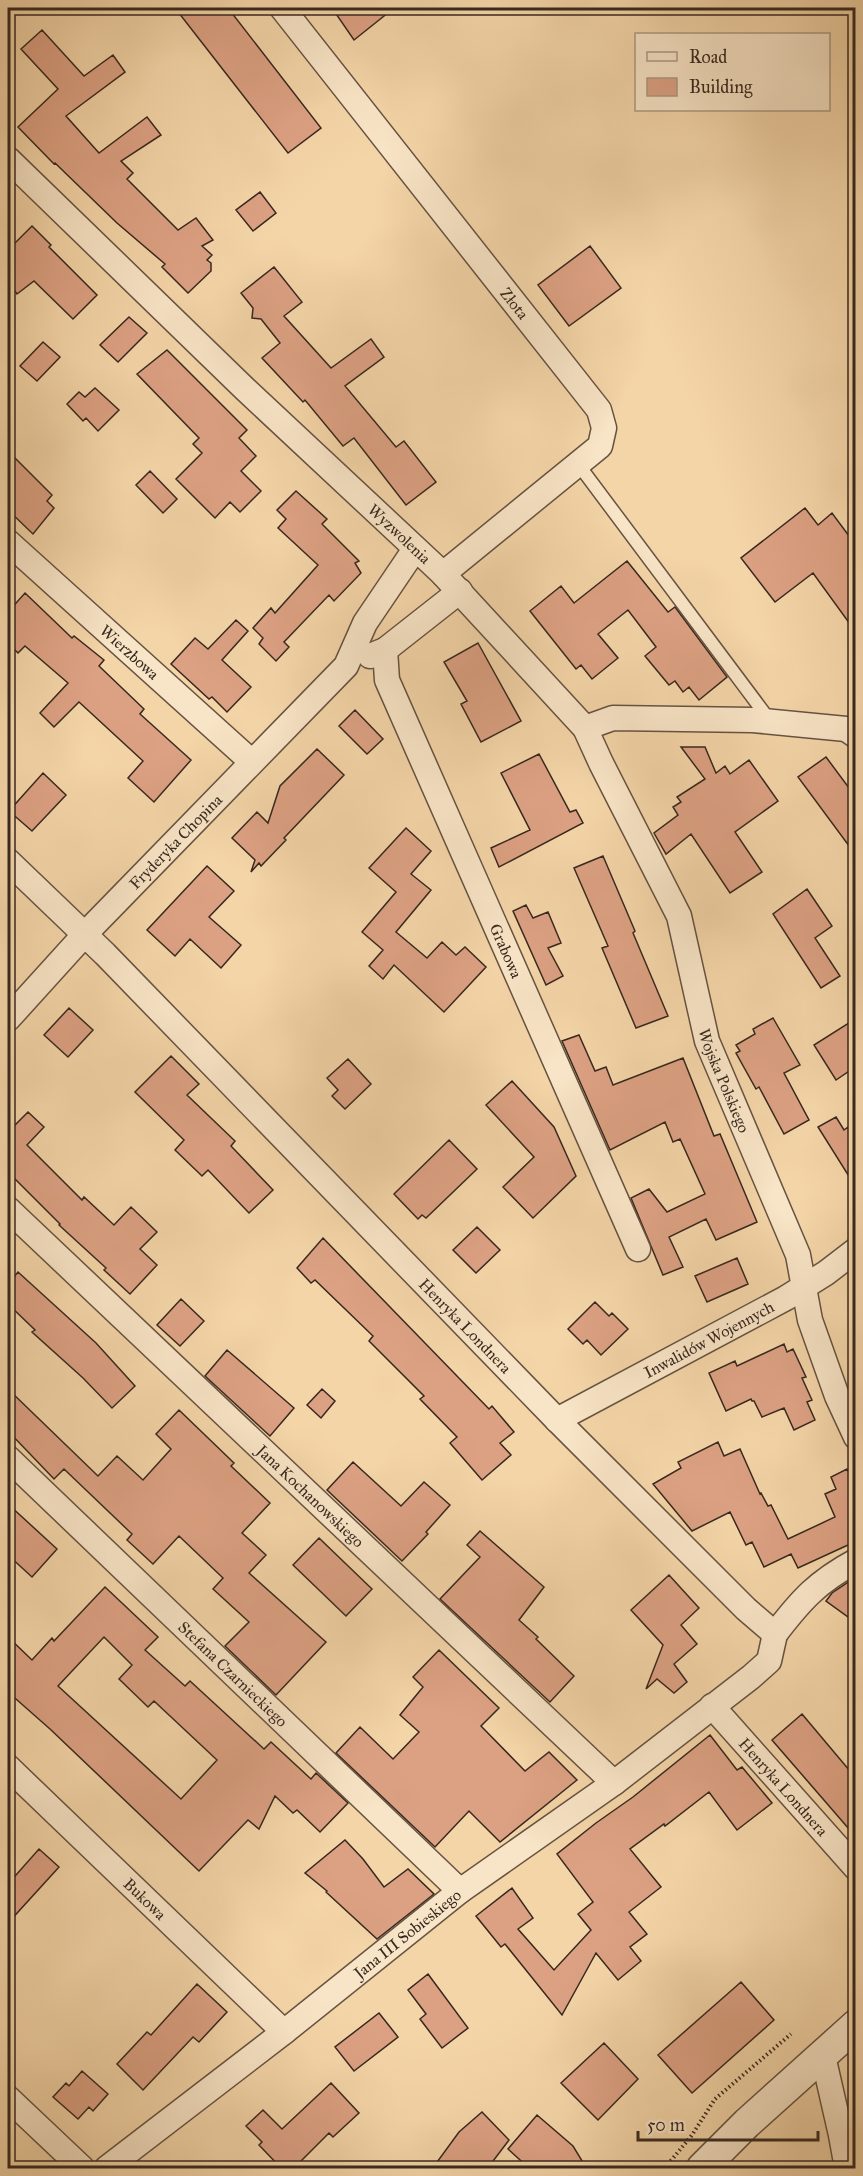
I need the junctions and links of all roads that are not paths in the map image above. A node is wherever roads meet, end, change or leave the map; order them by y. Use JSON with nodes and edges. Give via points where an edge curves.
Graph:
{"nodes":[{"id":1,"x":282,"y":8,"type":"edge"},
{"id":2,"x":8,"y":159,"type":"edge"},
{"id":3,"x":578,"y":464,"type":"junction"},
{"id":4,"x":8,"y":542,"type":"edge"},
{"id":5,"x":416,"y":549,"type":"junction"},
{"id":6,"x":442,"y":574,"type":"junction"},
{"id":7,"x":460,"y":591,"type":"junction"},
{"id":8,"x":385,"y":650,"type":"junction"},
{"id":9,"x":346,"y":666,"type":"junction"},
{"id":10,"x":771,"y":723,"type":"junction"},
{"id":11,"x":585,"y":728,"type":"junction"},
{"id":12,"x":855,"y":736,"type":"edge"},
{"id":13,"x":252,"y":762,"type":"junction"},
{"id":14,"x":8,"y":861,"type":"edge"},
{"id":15,"x":85,"y":934,"type":"junction"},
{"id":16,"x":8,"y":1019,"type":"edge"},
{"id":17,"x":8,"y":1209,"type":"edge"},
{"id":18,"x":638,"y":1249,"type":"dead end"},
{"id":19,"x":855,"y":1250,"type":"edge"},
{"id":20,"x":805,"y":1287,"type":"junction"},
{"id":21,"x":557,"y":1420,"type":"junction"},
{"id":22,"x":855,"y":1437,"type":"edge"},
{"id":23,"x":8,"y":1458,"type":"edge"},
{"id":24,"x":855,"y":1561,"type":"edge"},
{"id":25,"x":775,"y":1634,"type":"junction"},
{"id":26,"x":712,"y":1706,"type":"junction"},
{"id":27,"x":8,"y":1767,"type":"edge"},
{"id":28,"x":614,"y":1783,"type":"junction"},
{"id":29,"x":855,"y":1868,"type":"edge"},
{"id":30,"x":460,"y":1891,"type":"junction"},
{"id":31,"x":855,"y":2025,"type":"edge"},
{"id":32,"x":284,"y":2032,"type":"junction"},
{"id":33,"x":823,"y":2056,"type":"junction"},
{"id":34,"x":8,"y":2098,"type":"edge"},
{"id":35,"x":82,"y":2169,"type":"edge"},
{"id":36,"x":107,"y":2169,"type":"edge"},
{"id":37,"x":702,"y":2169,"type":"edge"},
{"id":38,"x":847,"y":2169,"type":"edge"}],
"edges":[{"from":1,"to":3,"type":"street","name":"Złota","via":[[599,410],[604,428],[600,446]]},
{"from":2,"to":5,"type":"street","name":"Wyzwolenia"},
{"from":3,"to":6,"type":"street","name":"Złota"},
{"from":3,"to":10,"type":"lane"},
{"from":4,"to":13,"type":"street","name":"Wierzbowa"},
{"from":5,"to":6,"type":"street","name":"Wyzwolenia"},
{"from":5,"to":9,"type":"street","name":"Fryderyka Chopina","via":[[365,623]]},
{"from":6,"to":7,"type":"street","name":"Wyzwolenia"},
{"from":7,"to":8,"type":"street","name":"Fryderyka Chopina"},
{"from":7,"to":11,"type":"street","name":"Wyzwolenia"},
{"from":8,"to":9,"type":"street","name":"Fryderyka Chopina"},
{"from":8,"to":18,"type":"street","name":"Grabowa","via":[[387,680]]},
{"from":9,"to":13,"type":"street","name":"Fryderyka Chopina"},
{"from":10,"to":11,"type":"street","via":[[613,718]]},
{"from":10,"to":12,"type":"street","via":[[846,729]]},
{"from":11,"to":20,"type":"street","name":"Wojska Polskiego","via":[[680,916],[707,1041],[798,1255]]},
{"from":13,"to":15,"type":"street","name":"Fryderyka Chopina"},
{"from":14,"to":15,"type":"street","name":"Henryka Londnera"},
{"from":15,"to":16,"type":"street","name":"Fryderyka Chopina"},
{"from":15,"to":21,"type":"street","name":"Henryka Londnera"},
{"from":17,"to":28,"type":"street","name":"Jana Kochanowskiego"},
{"from":19,"to":20,"type":"street","name":"Inwalidów Wojennych"},
{"from":20,"to":21,"type":"street","name":"Inwalidów Wojennych"},
{"from":20,"to":22,"type":"street","name":"Wojska Polskiego","via":[[810,1320]]},
{"from":21,"to":25,"type":"street","name":"Henryka Londnera"},
{"from":23,"to":30,"type":"street","name":"Stefana Czarnieckiego"},
{"from":24,"to":25,"type":"street","via":[[821,1581]]},
{"from":25,"to":26,"type":"street","name":"Jana III Sobieskiego","via":[[769,1661]]},
{"from":26,"to":28,"type":"street","name":"Jana III Sobieskiego"},
{"from":26,"to":29,"type":"street","name":"Henryka Londnera"},
{"from":27,"to":32,"type":"street","name":"Bukowa"},
{"from":28,"to":30,"type":"street","name":"Jana III Sobieskiego"},
{"from":30,"to":32,"type":"street","name":"Jana III Sobieskiego"},
{"from":31,"to":33,"type":"street"},
{"from":32,"to":36,"type":"street","name":"Jana III Sobieskiego"},
{"from":33,"to":37,"type":"street","via":[[722,2146]]},
{"from":33,"to":38,"type":"street"},
{"from":34,"to":35,"type":"street"}]}
